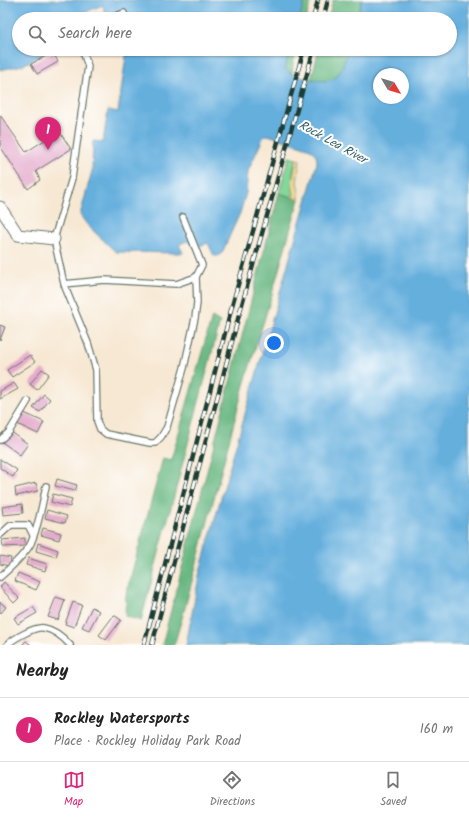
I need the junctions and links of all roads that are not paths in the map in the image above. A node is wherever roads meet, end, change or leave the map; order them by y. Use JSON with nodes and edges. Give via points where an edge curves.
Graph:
{"nodes":[{"id":1,"x":84,"y":56,"type":"edge"},
{"id":2,"x":0,"y":207,"type":"edge"},
{"id":3,"x":183,"y":217,"type":"dead end"},
{"id":4,"x":54,"y":239,"type":"junction"},
{"id":5,"x":196,"y":277,"type":"junction"},
{"id":6,"x":64,"y":284,"type":"junction"},
{"id":7,"x":28,"y":401,"type":"dead end"},
{"id":8,"x":0,"y":440,"type":"edge"},
{"id":9,"x":46,"y":486,"type":"dead end"},
{"id":10,"x":0,"y":535,"type":"edge"},
{"id":11,"x":33,"y":535,"type":"junction"},
{"id":12,"x":0,"y":577,"type":"edge"},
{"id":13,"x":7,"y":645,"type":"edge"},
{"id":14,"x":70,"y":645,"type":"edge"}],
"edges":[{"from":1,"to":4,"type":"lane","via":[[88,66],[72,178]]},
{"from":2,"to":4,"type":"street","via":[[18,235]]},
{"from":3,"to":5,"type":"lane","via":[[202,266]]},
{"from":4,"to":6,"type":"lane"},
{"from":5,"to":6,"type":"lane","via":[[176,284],[104,280]]},
{"from":5,"to":6,"type":"lane","via":[[197,303],[184,368],[167,427],[161,437],[150,443],[106,434],[100,429],[97,421],[96,370]]},
{"from":7,"to":8,"type":"lane","via":[[9,432]]},
{"from":9,"to":11,"type":"lane"},
{"from":10,"to":11,"type":"lane","via":[[11,524],[28,525]]},
{"from":11,"to":12,"type":"lane","via":[[30,544]]},
{"from":13,"to":14,"type":"lane","via":[[28,632],[43,628],[60,634]]}]}
